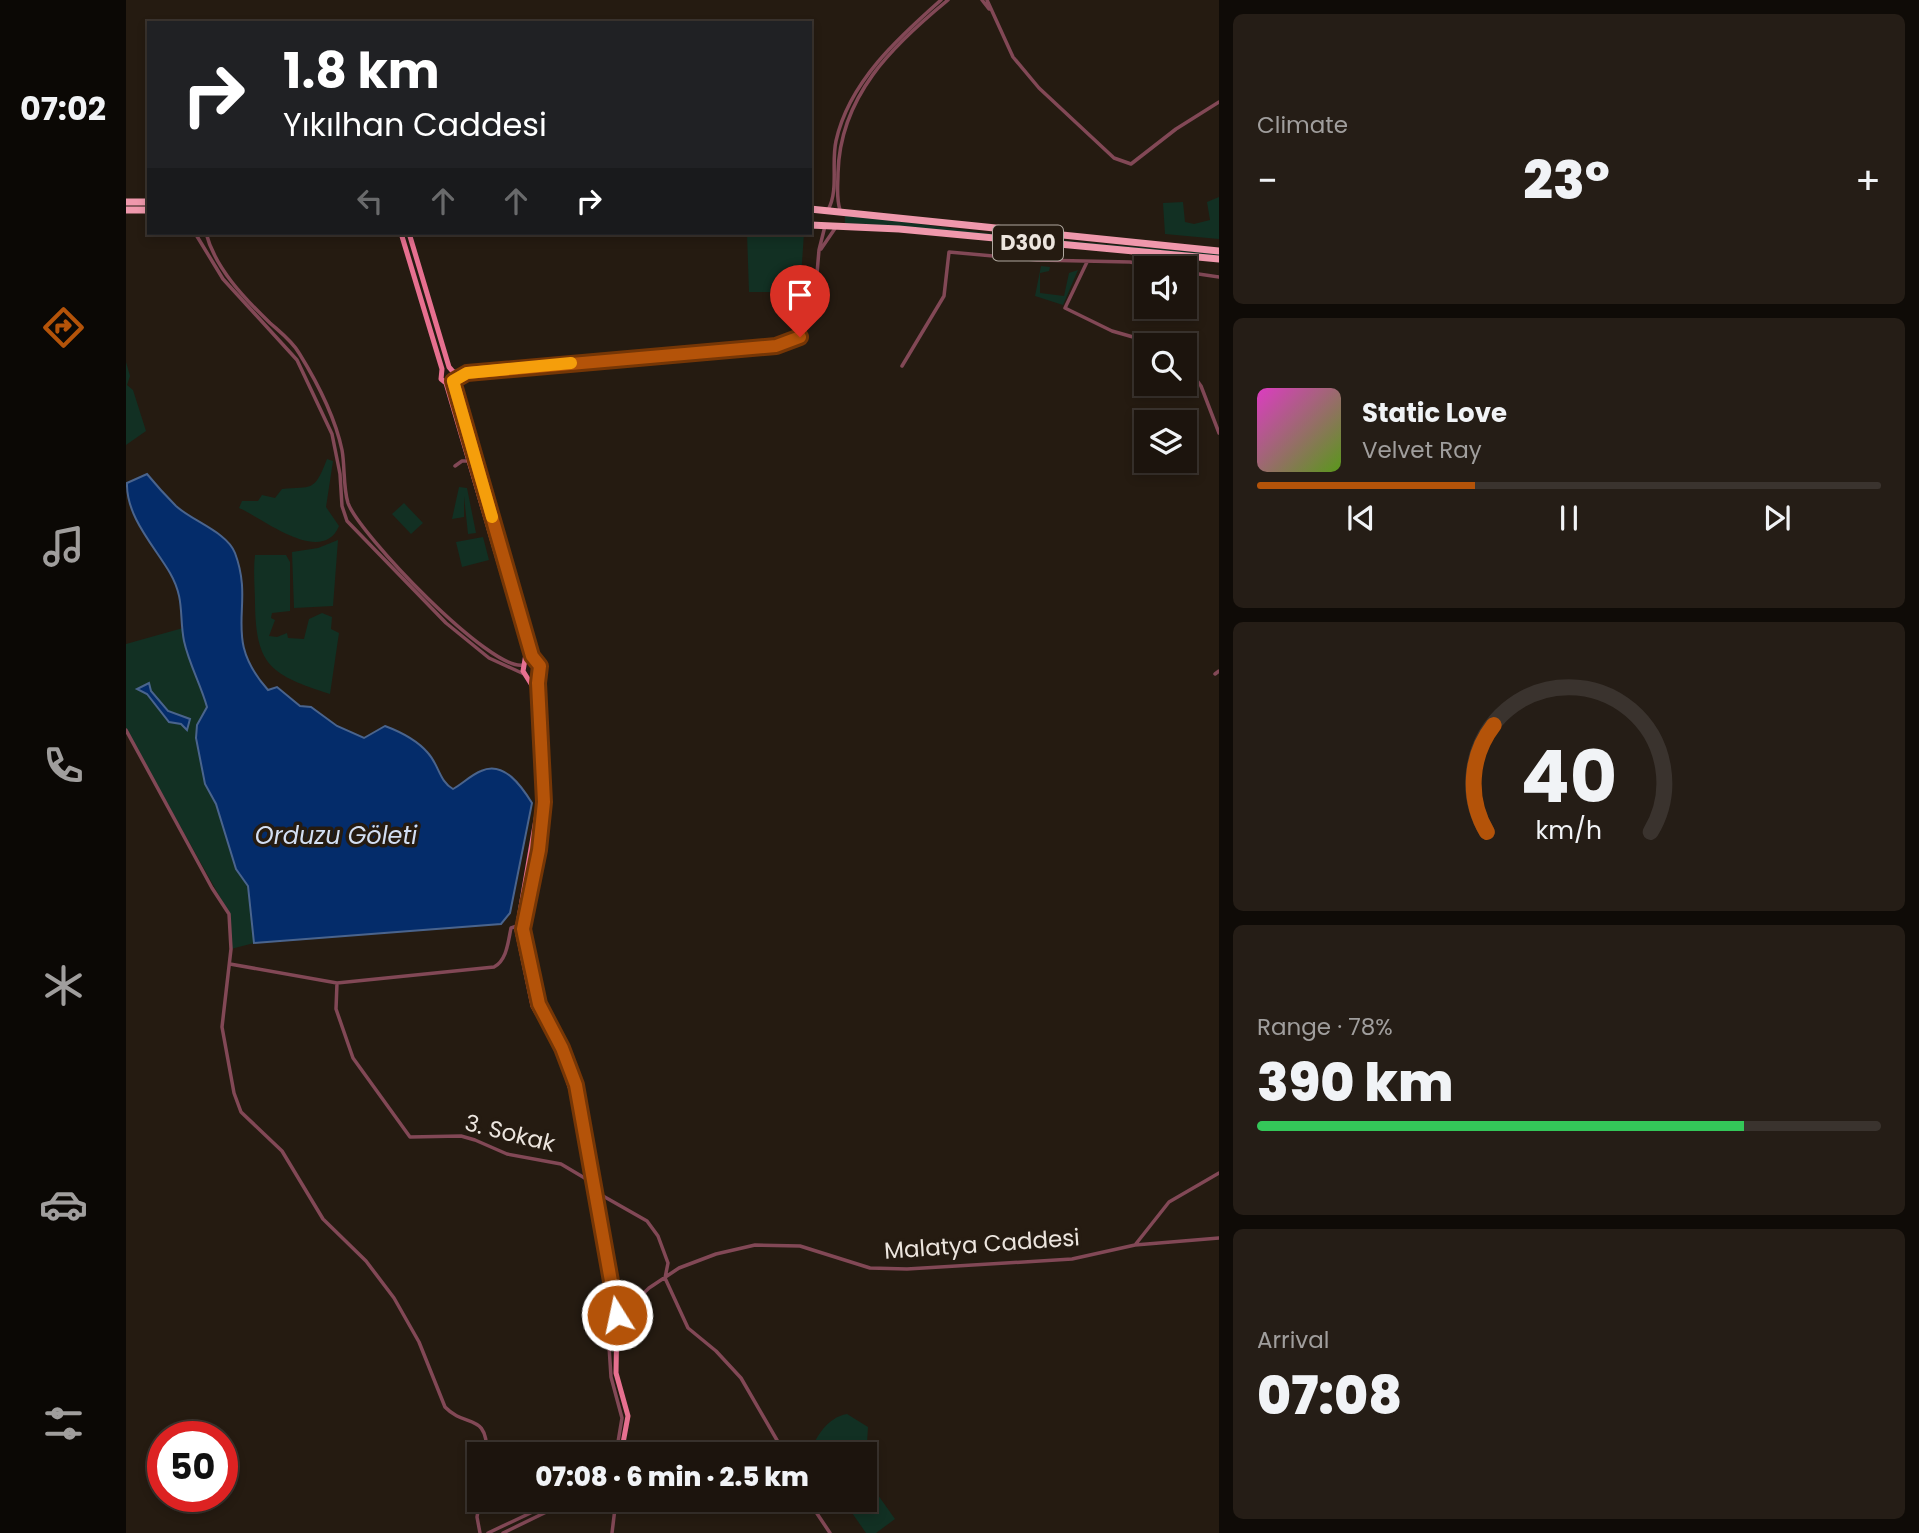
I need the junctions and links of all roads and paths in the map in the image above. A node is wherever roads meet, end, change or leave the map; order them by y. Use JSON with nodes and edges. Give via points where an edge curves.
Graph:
{"nodes":[{"id":1,"x":941,"y":0,"type":"edge"},
{"id":2,"x":948,"y":0,"type":"edge"},
{"id":3,"x":982,"y":0,"type":"edge"},
{"id":4,"x":987,"y":0,"type":"edge"},
{"id":5,"x":990,"y":11,"type":"junction"},
{"id":6,"x":1219,"y":102,"type":"edge"},
{"id":7,"x":126,"y":202,"type":"edge"},
{"id":8,"x":147,"y":202,"type":"edge"},
{"id":9,"x":812,"y":209,"type":"edge"},
{"id":10,"x":126,"y":210,"type":"edge"},
{"id":11,"x":147,"y":210,"type":"edge"},
{"id":12,"x":828,"y":210,"type":"junction"},
{"id":13,"x":840,"y":210,"type":"junction"},
{"id":14,"x":812,"y":225,"type":"edge"},
{"id":15,"x":825,"y":226,"type":"junction"},
{"id":16,"x":836,"y":227,"type":"junction"},
{"id":17,"x":196,"y":235,"type":"edge"},
{"id":18,"x":207,"y":235,"type":"edge"},
{"id":19,"x":402,"y":235,"type":"edge"},
{"id":20,"x":410,"y":235,"type":"edge"},
{"id":21,"x":820,"y":250,"type":"junction"},
{"id":22,"x":1219,"y":251,"type":"edge"},
{"id":23,"x":1130,"y":252,"type":"junction"},
{"id":24,"x":1219,"y":259,"type":"edge"},
{"id":25,"x":1087,"y":262,"type":"junction"},
{"id":26,"x":1130,"y":262,"type":"junction"},
{"id":27,"x":1134,"y":263,"type":"edge"},
{"id":28,"x":1197,"y":274,"type":"edge"},
{"id":29,"x":1219,"y":277,"type":"edge"},
{"id":30,"x":1134,"y":337,"type":"edge"},
{"id":31,"x":902,"y":366,"type":"dead end"},
{"id":32,"x":448,"y":369,"type":"junction"},
{"id":33,"x":467,"y":373,"type":"junction"},
{"id":34,"x":1197,"y":380,"type":"edge"},
{"id":35,"x":451,"y":381,"type":"junction"},
{"id":36,"x":1219,"y":433,"type":"edge"},
{"id":37,"x":470,"y":454,"type":"junction"},
{"id":38,"x":470,"y":462,"type":"junction"},
{"id":39,"x":455,"y":466,"type":"dead end"},
{"id":40,"x":358,"y":520,"type":"junction"},
{"id":41,"x":352,"y":524,"type":"junction"},
{"id":42,"x":535,"y":661,"type":"junction"},
{"id":43,"x":525,"y":664,"type":"junction"},
{"id":44,"x":524,"y":674,"type":"junction"},
{"id":45,"x":538,"y":677,"type":"junction"},
{"id":46,"x":530,"y":679,"type":"junction"},
{"id":47,"x":126,"y":730,"type":"edge"},
{"id":48,"x":520,"y":925,"type":"junction"},
{"id":49,"x":230,"y":964,"type":"junction"},
{"id":50,"x":337,"y":983,"type":"junction"},
{"id":51,"x":1219,"y":1173,"type":"edge"},
{"id":52,"x":588,"y":1180,"type":"junction"},
{"id":53,"x":596,"y":1192,"type":"junction"},
{"id":54,"x":1219,"y":1238,"type":"edge"},
{"id":55,"x":1135,"y":1245,"type":"junction"},
{"id":56,"x":665,"y":1278,"type":"junction"},
{"id":57,"x":614,"y":1317,"type":"junction"},
{"id":58,"x":609,"y":1346,"type":"joint"},
{"id":59,"x":486,"y":1442,"type":"edge"},
{"id":60,"x":618,"y":1442,"type":"edge"},
{"id":61,"x":623,"y":1442,"type":"edge"},
{"id":62,"x":778,"y":1442,"type":"edge"},
{"id":63,"x":478,"y":1512,"type":"edge"},
{"id":64,"x":533,"y":1512,"type":"edge"},
{"id":65,"x":546,"y":1512,"type":"edge"},
{"id":66,"x":615,"y":1512,"type":"edge"},
{"id":67,"x":816,"y":1512,"type":"edge"},
{"id":68,"x":480,"y":1533,"type":"edge"},
{"id":69,"x":488,"y":1533,"type":"edge"},
{"id":70,"x":503,"y":1533,"type":"edge"},
{"id":71,"x":612,"y":1533,"type":"edge"},
{"id":72,"x":830,"y":1533,"type":"edge"}],
"edges":[{"from":1,"to":12,"type":"street","via":[[888,47],[849,109],[838,130]]},
{"from":2,"to":13,"type":"street","via":[[891,49],[853,110],[839,150]]},
{"from":3,"to":5,"type":"street"},
{"from":4,"to":5,"type":"street"},
{"from":5,"to":6,"type":"street","via":[[1013,57],[1039,88],[1114,158],[1131,163]]},
{"from":7,"to":8,"type":"highway"},
{"from":9,"to":12,"type":"highway","number":"D300"},
{"from":10,"to":11,"type":"highway"},
{"from":12,"to":13,"type":"highway","number":"D300"},
{"from":12,"to":15,"type":"highway"},
{"from":13,"to":16,"type":"highway"},
{"from":13,"to":22,"type":"highway","number":"D300","via":[[936,224]]},
{"from":14,"to":15,"type":"highway","number":"D300"},
{"from":15,"to":16,"type":"highway","number":"D300"},
{"from":15,"to":21,"type":"street"},
{"from":16,"to":21,"type":"street"},
{"from":16,"to":23,"type":"highway","number":"D300"},
{"from":17,"to":41,"type":"street","via":[[229,286],[297,360],[332,434],[342,506]]},
{"from":18,"to":40,"type":"street","via":[[213,254],[232,281],[293,345],[308,370],[336,426],[348,504]]},
{"from":19,"to":32,"type":"main road"},
{"from":20,"to":32,"type":"main road"},
{"from":21,"to":33,"type":"street","via":[[814,316],[796,341]]},
{"from":23,"to":24,"type":"highway","number":"D300"},
{"from":23,"to":26,"type":"street"},
{"from":25,"to":26,"type":"street"},
{"from":25,"to":30,"type":"street","via":[[1065,308]]},
{"from":25,"to":31,"type":"street","via":[[949,252],[944,296]]},
{"from":26,"to":27,"type":"street"},
{"from":28,"to":29,"type":"street"},
{"from":32,"to":33,"type":"street"},
{"from":32,"to":35,"type":"main road"},
{"from":32,"to":35,"type":"main road","via":[[441,379]]},
{"from":33,"to":35,"type":"street"},
{"from":34,"to":36,"type":"street"},
{"from":35,"to":37,"type":"main road"},
{"from":37,"to":38,"type":"main road"},
{"from":37,"to":42,"type":"main road"},
{"from":38,"to":39,"type":"street"},
{"from":38,"to":43,"type":"main road","via":[[526,654]]},
{"from":40,"to":41,"type":"street"},
{"from":40,"to":43,"type":"street","via":[[449,619],[507,663]]},
{"from":41,"to":44,"type":"street","via":[[446,624],[489,658]]},
{"from":42,"to":43,"type":"street"},
{"from":42,"to":45,"type":"main road","via":[[540,666]]},
{"from":43,"to":44,"type":"main road"},
{"from":44,"to":46,"type":"main road"},
{"from":45,"to":46,"type":"street"},
{"from":45,"to":48,"type":"main road","via":[[544,802],[539,850]]},
{"from":46,"to":48,"type":"main road","via":[[539,802]]},
{"from":47,"to":49,"type":"street","via":[[229,914]]},
{"from":48,"to":50,"type":"street","via":[[511,928],[507,950],[494,967]]},
{"from":48,"to":52,"type":"main road","via":[[533,1006],[558,1050],[571,1086]]},
{"from":48,"to":53,"type":"main road","via":[[539,1004],[574,1078]]},
{"from":49,"to":50,"type":"street"},
{"from":49,"to":59,"type":"street","via":[[222,1027],[241,1112],[282,1151],[323,1219],[385,1285],[419,1342],[445,1407],[479,1424]]},
{"from":50,"to":52,"type":"street","name":"3. Sokak","via":[[337,1009],[353,1058],[410,1137],[475,1139],[507,1154],[561,1164]]},
{"from":51,"to":55,"type":"street","via":[[1169,1202]]},
{"from":52,"to":53,"type":"street","name":"3. Sokak"},
{"from":52,"to":57,"type":"main road"},
{"from":53,"to":56,"type":"street","name":"3. Sokak","via":[[647,1221],[668,1263]]},
{"from":53,"to":57,"type":"main road"},
{"from":54,"to":55,"type":"street","name":"Malatya Caddesi"},
{"from":55,"to":56,"type":"street","name":"Malatya Caddesi","via":[[1072,1259],[907,1269],[870,1268],[800,1245],[755,1245],[716,1254]]},
{"from":56,"to":57,"type":"street","name":"Malatya Caddesi"},
{"from":56,"to":62,"type":"street","name":"3. Sokak","via":[[688,1328],[741,1378]]},
{"from":57,"to":58,"type":"main road"},
{"from":57,"to":61,"type":"main road","via":[[616,1373],[628,1416]]},
{"from":58,"to":60,"type":"street","via":[[611,1377],[622,1418]]},
{"from":63,"to":68,"type":"street"},
{"from":64,"to":69,"type":"street"},
{"from":65,"to":70,"type":"street"},
{"from":66,"to":71,"type":"street"},
{"from":67,"to":72,"type":"street"}]}
